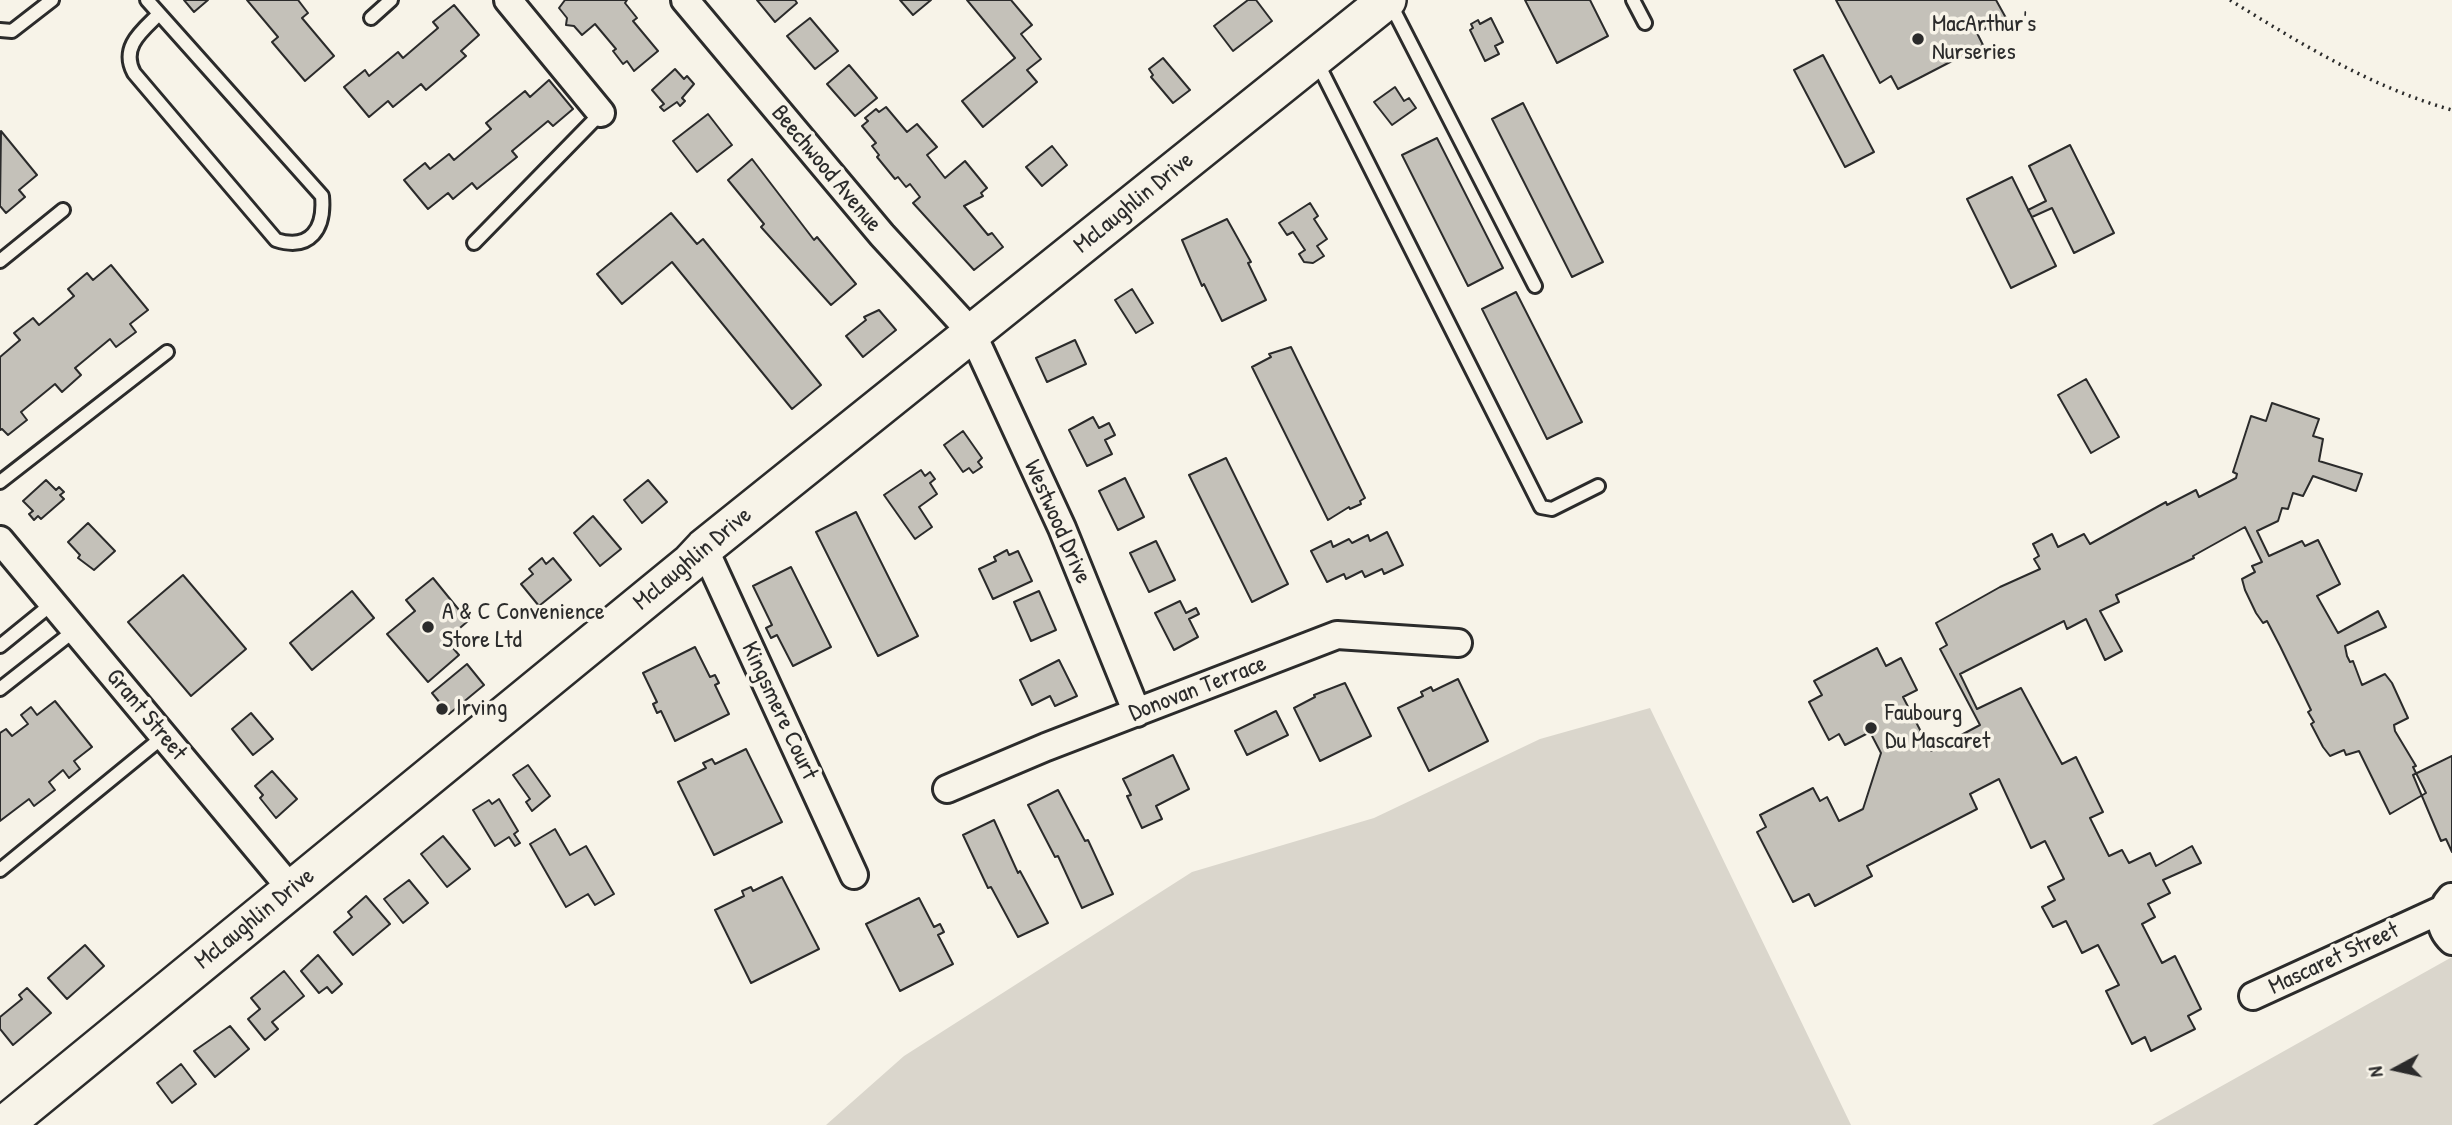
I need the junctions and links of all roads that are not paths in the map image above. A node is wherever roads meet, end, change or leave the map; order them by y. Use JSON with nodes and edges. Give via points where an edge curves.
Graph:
{"nodes":[{"id":1,"x":52,"y":0,"type":"edge"},
{"id":2,"x":147,"y":0,"type":"edge"},
{"id":3,"x":391,"y":0,"type":"edge"},
{"id":4,"x":508,"y":0,"type":"edge"},
{"id":5,"x":685,"y":0,"type":"edge"},
{"id":6,"x":1388,"y":0,"type":"edge"},
{"id":7,"x":1633,"y":0,"type":"edge"},
{"id":8,"x":159,"y":14,"type":"junction"},
{"id":9,"x":371,"y":18,"type":"dead end"},
{"id":10,"x":1645,"y":23,"type":"dead end"},
{"id":11,"x":0,"y":30,"type":"edge"},
{"id":12,"x":1315,"y":58,"type":"junction"},
{"id":13,"x":601,"y":113,"type":"joint"},
{"id":14,"x":63,"y":210,"type":"dead end"},
{"id":15,"x":474,"y":243,"type":"dead end"},
{"id":16,"x":0,"y":261,"type":"edge"},
{"id":17,"x":1535,"y":286,"type":"dead end"},
{"id":18,"x":972,"y":333,"type":"junction"},
{"id":19,"x":167,"y":352,"type":"dead end"},
{"id":20,"x":0,"y":482,"type":"edge"},
{"id":21,"x":1598,"y":485,"type":"dead end"},
{"id":22,"x":0,"y":540,"type":"edge"},
{"id":23,"x":704,"y":548,"type":"junction"},
{"id":24,"x":53,"y":603,"type":"junction"},
{"id":25,"x":75,"y":629,"type":"junction"},
{"id":26,"x":1458,"y":643,"type":"dead end"},
{"id":27,"x":0,"y":646,"type":"edge"},
{"id":28,"x":0,"y":689,"type":"edge"},
{"id":29,"x":1138,"y":713,"type":"junction"},
{"id":30,"x":164,"y":736,"type":"junction"},
{"id":31,"x":947,"y":789,"type":"dead end"},
{"id":32,"x":0,"y":870,"type":"edge"},
{"id":33,"x":854,"y":875,"type":"dead end"},
{"id":34,"x":292,"y":890,"type":"junction"},
{"id":35,"x":2448,"y":920,"type":"edge"},
{"id":36,"x":2253,"y":996,"type":"dead end"},
{"id":37,"x":4,"y":1125,"type":"edge"}],
"edges":[{"from":1,"to":11,"type":"lane","via":[[12,31]]},
{"from":2,"to":8,"type":"lane"},
{"from":3,"to":9,"type":"lane"},
{"from":4,"to":13,"type":"street"},
{"from":5,"to":18,"type":"street","name":"Beechwood Avenue","via":[[882,235]]},
{"from":6,"to":12,"type":"main road","name":"McLaughlin Drive"},
{"from":6,"to":17,"type":"lane"},
{"from":7,"to":10,"type":"lane"},
{"from":8,"to":8,"type":"lane","via":[[322,196],[324,217],[304,241],[289,245],[276,240],[134,73],[130,48]]},
{"from":12,"to":18,"type":"main road","name":"McLaughlin Drive"},
{"from":12,"to":21,"type":"lane","via":[[1541,507],[1552,509]]},
{"from":13,"to":15,"type":"lane"},
{"from":14,"to":16,"type":"lane"},
{"from":18,"to":23,"type":"main road","name":"McLaughlin Drive"},
{"from":18,"to":29,"type":"street","name":"Westwood Drive","via":[[1062,528]]},
{"from":19,"to":20,"type":"lane"},
{"from":22,"to":24,"type":"street","name":"Grant Street"},
{"from":23,"to":33,"type":"street","name":"Kingsmere Court"},
{"from":23,"to":34,"type":"main road","name":"McLaughlin Drive"},
{"from":24,"to":25,"type":"street","name":"Grant Street"},
{"from":24,"to":27,"type":"lane"},
{"from":25,"to":28,"type":"lane"},
{"from":25,"to":30,"type":"street","name":"Grant Street"},
{"from":26,"to":29,"type":"street","name":"Donovan Terrace","via":[[1337,635]]},
{"from":29,"to":31,"type":"street","name":"Donovan Terrace"},
{"from":30,"to":32,"type":"lane"},
{"from":30,"to":34,"type":"street","name":"Grant Street"},
{"from":34,"to":37,"type":"main road","name":"McLaughlin Drive"},
{"from":35,"to":36,"type":"street","name":"Mascaret Street","via":[[2401,926]]}]}
